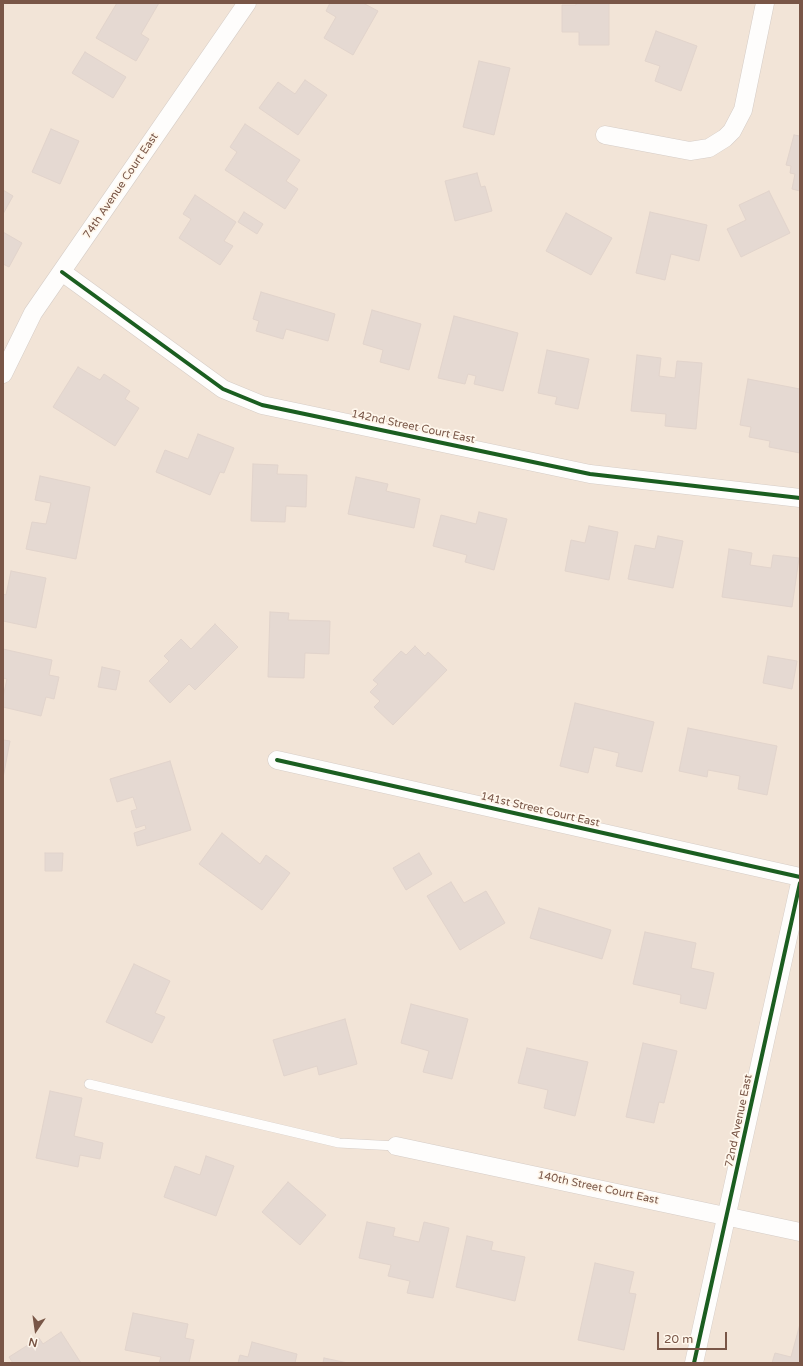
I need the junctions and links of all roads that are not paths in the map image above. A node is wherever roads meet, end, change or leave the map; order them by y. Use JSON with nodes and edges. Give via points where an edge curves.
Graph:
{"nodes":[{"id":1,"x":247,"y":3,"type":"edge"},
{"id":2,"x":765,"y":3,"type":"edge"},
{"id":3,"x":605,"y":135,"type":"dead end"},
{"id":4,"x":62,"y":272,"type":"junction"},
{"id":5,"x":3,"y":374,"type":"edge"},
{"id":6,"x":800,"y":498,"type":"edge"},
{"id":7,"x":277,"y":760,"type":"dead end"},
{"id":8,"x":800,"y":877,"type":"edge"},
{"id":9,"x":800,"y":883,"type":"edge"},
{"id":10,"x":89,"y":1084,"type":"dead end"},
{"id":11,"x":396,"y":1146,"type":"joint"},
{"id":12,"x":727,"y":1216,"type":"junction"},
{"id":13,"x":800,"y":1232,"type":"edge"},
{"id":14,"x":694,"y":1363,"type":"edge"}],
"edges":[{"from":1,"to":4,"type":"street","name":"74th Avenue Court East"},
{"from":2,"to":3,"type":"street","via":[[743,110],[732,131],[725,138],[709,148],[690,151]]},
{"from":4,"to":5,"type":"street","name":"74th Avenue Court East","via":[[33,313]]},
{"from":4,"to":6,"type":"street","name":"142nd Street Court East","via":[[223,389],[262,404],[590,474]]},
{"from":7,"to":8,"type":"street","name":"141st Street Court East"},
{"from":9,"to":12,"type":"street","name":"72nd Avenue East"},
{"from":10,"to":11,"type":"lane","via":[[338,1143]]},
{"from":11,"to":12,"type":"street","name":"140th Street Court East"},
{"from":12,"to":13,"type":"street","name":"140th Street Court East"},
{"from":12,"to":14,"type":"street","name":"72nd Avenue East"}]}
